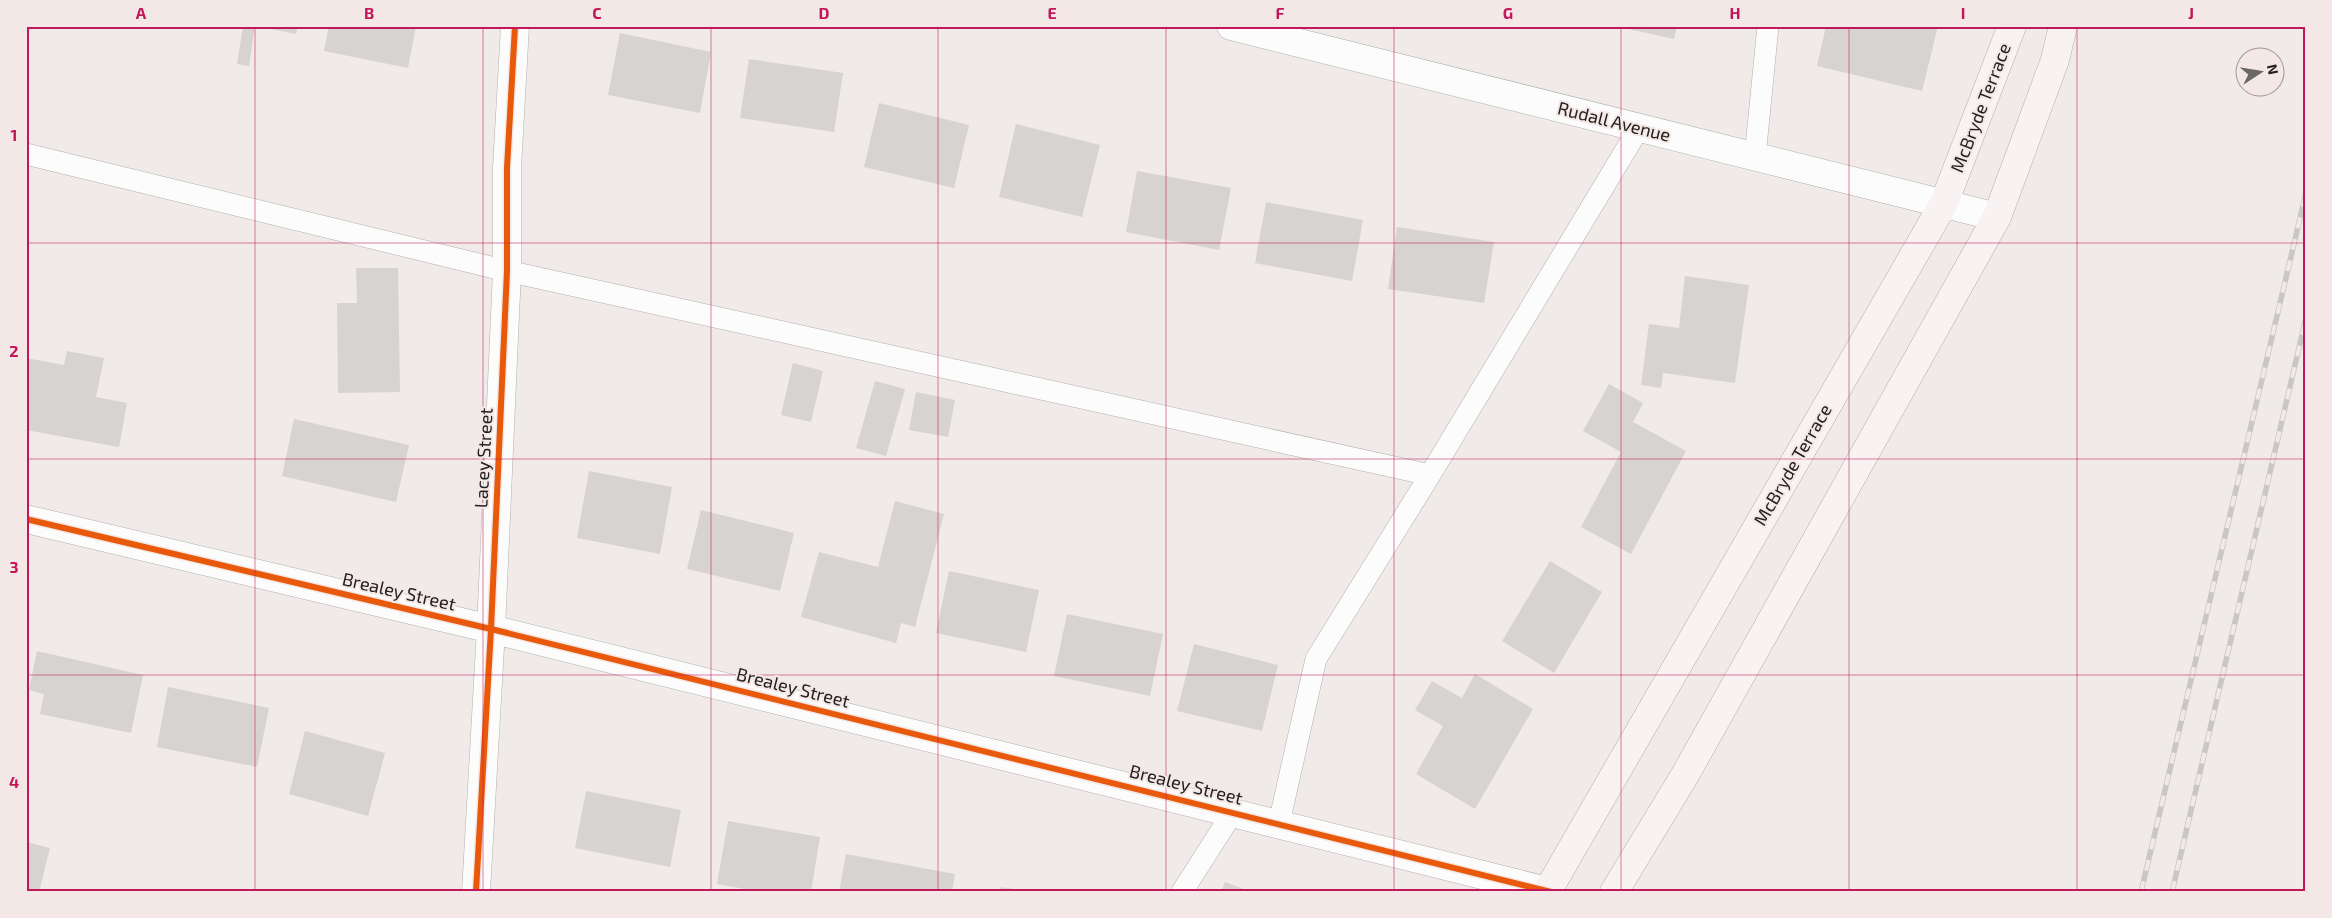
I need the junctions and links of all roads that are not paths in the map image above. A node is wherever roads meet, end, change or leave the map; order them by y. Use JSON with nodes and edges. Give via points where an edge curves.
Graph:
{"nodes":[{"id":1,"x":515,"y":26,"type":"edge"},
{"id":2,"x":1231,"y":26,"type":"edge"},
{"id":3,"x":1768,"y":26,"type":"edge"},
{"id":4,"x":2012,"y":26,"type":"edge"},
{"id":5,"x":2063,"y":26,"type":"edge"},
{"id":6,"x":1639,"y":128,"type":"junction"},
{"id":7,"x":26,"y":154,"type":"edge"},
{"id":8,"x":1755,"y":157,"type":"junction"},
{"id":9,"x":1944,"y":203,"type":"junction"},
{"id":10,"x":1997,"y":217,"type":"junction"},
{"id":11,"x":507,"y":271,"type":"junction"},
{"id":12,"x":1430,"y":475,"type":"junction"},
{"id":13,"x":26,"y":519,"type":"edge"},
{"id":14,"x":491,"y":628,"type":"junction"},
{"id":15,"x":1233,"y":812,"type":"junction"},
{"id":16,"x":1279,"y":823,"type":"junction"},
{"id":17,"x":1548,"y":891,"type":"edge"},
{"id":18,"x":476,"y":892,"type":"edge"},
{"id":19,"x":1182,"y":892,"type":"edge"},
{"id":20,"x":1614,"y":892,"type":"edge"}],
"edges":[{"from":1,"to":11,"type":"street","name":"Lacey Street","via":[[507,168]]},
{"from":2,"to":6,"type":"street","name":"Rudall Avenue"},
{"from":3,"to":8,"type":"lane"},
{"from":4,"to":9,"type":"main road","name":"McBryde Terrace"},
{"from":5,"to":10,"type":"main road","via":[[2055,60]]},
{"from":6,"to":8,"type":"street","name":"Rudall Avenue"},
{"from":6,"to":12,"type":"lane"},
{"from":7,"to":11,"type":"lane"},
{"from":8,"to":9,"type":"street","name":"Rudall Avenue"},
{"from":9,"to":10,"type":"street","name":"Rudall Avenue"},
{"from":9,"to":17,"type":"main road","name":"McBryde Terrace"},
{"from":10,"to":20,"type":"main road","via":[[1685,775]]},
{"from":11,"to":12,"type":"lane"},
{"from":11,"to":14,"type":"street","name":"Lacey Street"},
{"from":12,"to":16,"type":"lane","via":[[1316,659]]},
{"from":13,"to":14,"type":"street","name":"Brealey Street"},
{"from":14,"to":15,"type":"street","name":"Brealey Street"},
{"from":14,"to":18,"type":"street","name":"Lacey Street"},
{"from":15,"to":16,"type":"street","name":"Brealey Street"},
{"from":15,"to":19,"type":"lane"},
{"from":16,"to":17,"type":"street","name":"Brealey Street"}]}
